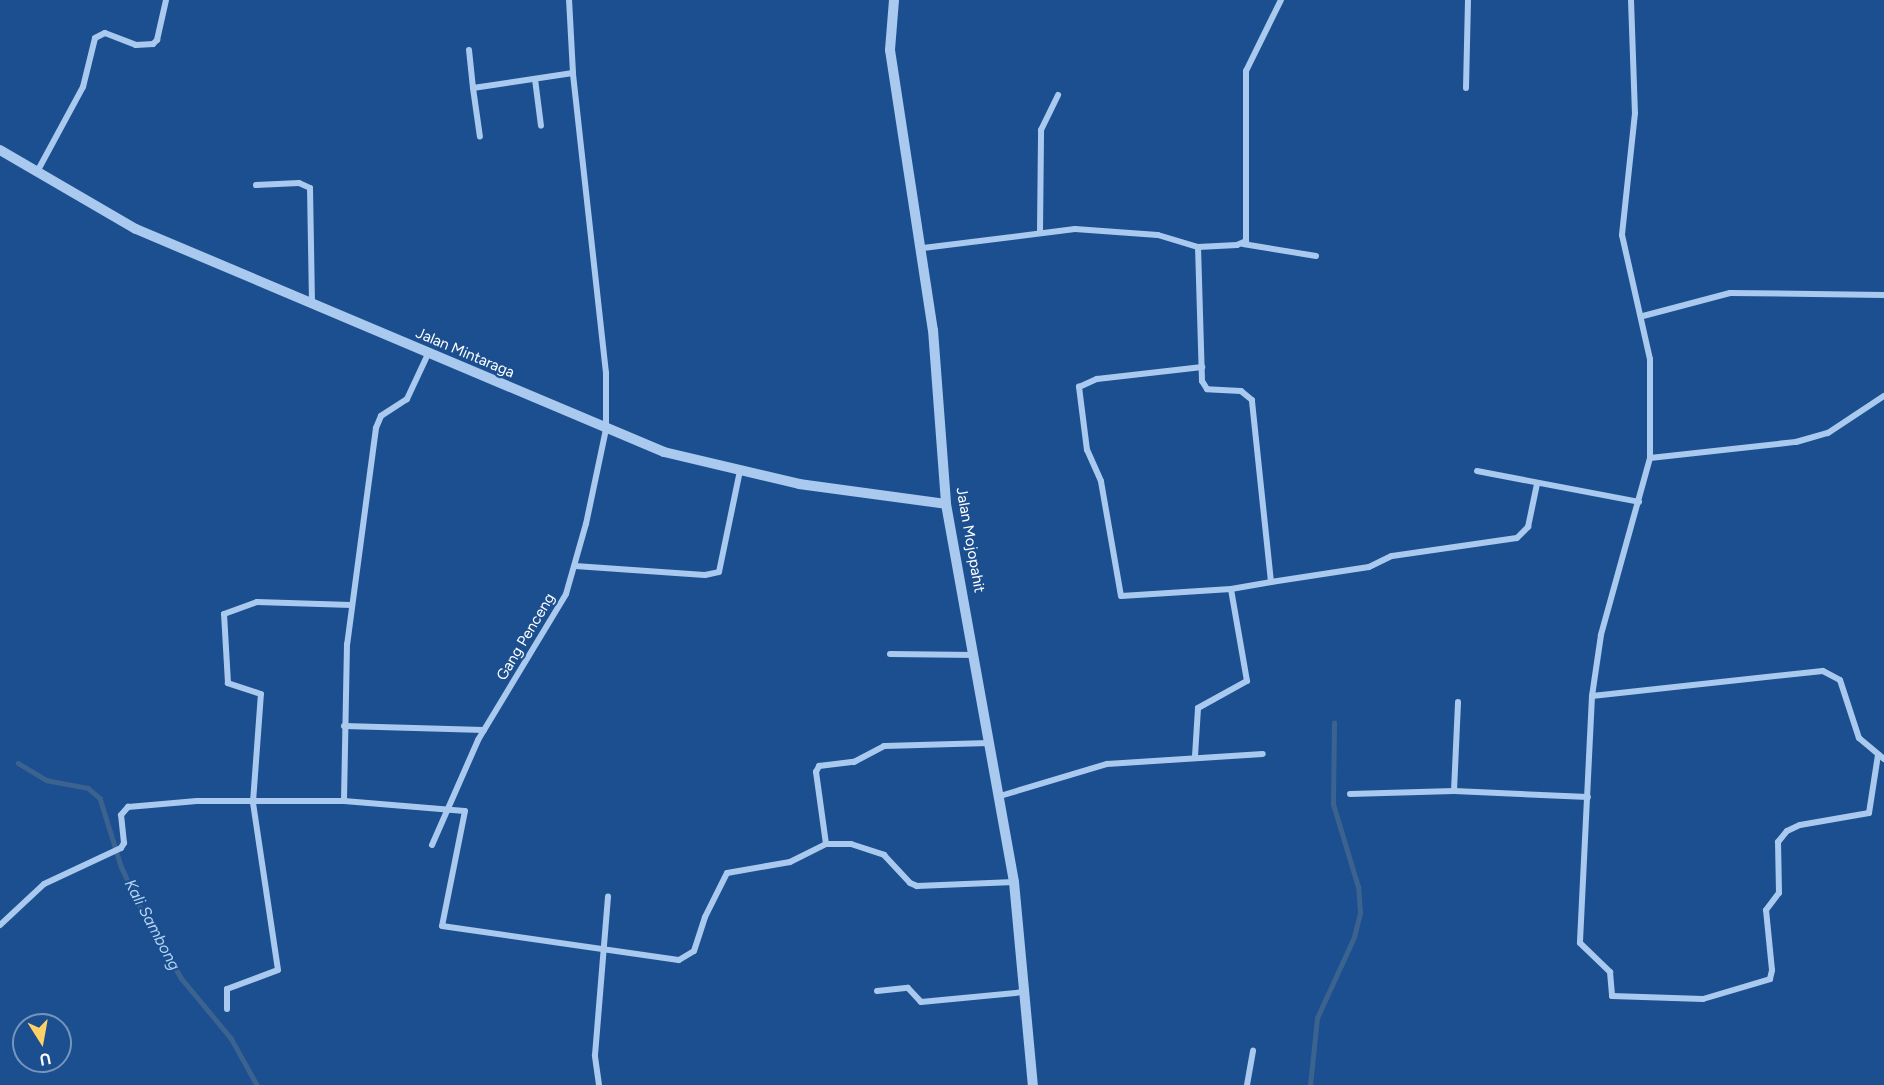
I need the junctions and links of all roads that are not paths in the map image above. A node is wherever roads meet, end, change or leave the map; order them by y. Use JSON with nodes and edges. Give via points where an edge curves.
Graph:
{"nodes":[{"id":1,"x":166,"y":0,"type":"edge"},
{"id":2,"x":569,"y":0,"type":"edge"},
{"id":3,"x":894,"y":0,"type":"edge"},
{"id":4,"x":1281,"y":0,"type":"edge"},
{"id":5,"x":1468,"y":0,"type":"edge"},
{"id":6,"x":1630,"y":0,"type":"edge"},
{"id":7,"x":469,"y":50,"type":"dead end"},
{"id":8,"x":573,"y":73,"type":"junction"},
{"id":9,"x":535,"y":79,"type":"junction"},
{"id":10,"x":473,"y":88,"type":"junction"},
{"id":11,"x":1466,"y":88,"type":"dead end"},
{"id":12,"x":1058,"y":95,"type":"dead end"},
{"id":13,"x":541,"y":126,"type":"dead end"},
{"id":14,"x":480,"y":137,"type":"dead end"},
{"id":15,"x":0,"y":150,"type":"edge"},
{"id":16,"x":37,"y":172,"type":"junction"},
{"id":17,"x":256,"y":185,"type":"dead end"},
{"id":18,"x":1040,"y":232,"type":"junction"},
{"id":19,"x":1243,"y":244,"type":"junction"},
{"id":20,"x":1198,"y":247,"type":"junction"},
{"id":21,"x":923,"y":248,"type":"junction"},
{"id":22,"x":1316,"y":256,"type":"dead end"},
{"id":23,"x":1884,"y":296,"type":"edge"},
{"id":24,"x":312,"y":303,"type":"junction"},
{"id":25,"x":1643,"y":316,"type":"junction"},
{"id":26,"x":428,"y":354,"type":"junction"},
{"id":27,"x":1202,"y":367,"type":"junction"},
{"id":28,"x":1884,"y":396,"type":"edge"},
{"id":29,"x":606,"y":429,"type":"junction"},
{"id":30,"x":1650,"y":458,"type":"junction"},
{"id":31,"x":740,"y":471,"type":"junction"},
{"id":32,"x":1477,"y":471,"type":"dead end"},
{"id":33,"x":1537,"y":484,"type":"junction"},
{"id":34,"x":1639,"y":502,"type":"junction"},
{"id":35,"x":946,"y":504,"type":"junction"},
{"id":36,"x":575,"y":566,"type":"junction"},
{"id":37,"x":1272,"y":582,"type":"junction"},
{"id":38,"x":1231,"y":589,"type":"junction"},
{"id":39,"x":351,"y":605,"type":"junction"},
{"id":40,"x":890,"y":654,"type":"dead end"},
{"id":41,"x":976,"y":655,"type":"junction"},
{"id":42,"x":1592,"y":696,"type":"junction"},
{"id":43,"x":1458,"y":702,"type":"dead end"},
{"id":44,"x":344,"y":726,"type":"junction"},
{"id":45,"x":484,"y":730,"type":"junction"},
{"id":46,"x":992,"y":743,"type":"junction"},
{"id":47,"x":1263,"y":754,"type":"dead end"},
{"id":48,"x":1878,"y":755,"type":"junction"},
{"id":49,"x":1195,"y":756,"type":"junction"},
{"id":50,"x":1884,"y":759,"type":"edge"},
{"id":51,"x":1454,"y":791,"type":"junction"},
{"id":52,"x":1350,"y":794,"type":"dead end"},
{"id":53,"x":1000,"y":796,"type":"junction"},
{"id":54,"x":1588,"y":797,"type":"junction"},
{"id":55,"x":344,"y":801,"type":"junction"},
{"id":56,"x":253,"y":802,"type":"junction"},
{"id":57,"x":826,"y":844,"type":"junction"},
{"id":58,"x":432,"y":845,"type":"dead end"},
{"id":59,"x":1014,"y":882,"type":"junction"},
{"id":60,"x":608,"y":897,"type":"dead end"},
{"id":61,"x":0,"y":925,"type":"edge"},
{"id":62,"x":604,"y":950,"type":"junction"},
{"id":63,"x":877,"y":991,"type":"dead end"},
{"id":64,"x":1026,"y":992,"type":"junction"},
{"id":65,"x":227,"y":1009,"type":"dead end"},
{"id":66,"x":1253,"y":1051,"type":"dead end"},
{"id":67,"x":598,"y":1085,"type":"edge"},
{"id":68,"x":1033,"y":1085,"type":"edge"},
{"id":69,"x":1247,"y":1085,"type":"edge"}],
"edges":[{"from":1,"to":16,"type":"street","via":[[158,40],[153,44],[136,45],[105,33],[95,38],[83,87]]},
{"from":2,"to":8,"type":"street","name":"Gang Penceng"},
{"from":3,"to":21,"type":"street","name":"Jalan Mojopahit","via":[[890,50]]},
{"from":4,"to":19,"type":"street","via":[[1246,71],[1248,233]]},
{"from":5,"to":11,"type":"street"},
{"from":6,"to":25,"type":"street","via":[[1635,112],[1622,235]]},
{"from":7,"to":10,"type":"street"},
{"from":8,"to":9,"type":"street"},
{"from":8,"to":29,"type":"street","name":"Gang Penceng","via":[[606,373]]},
{"from":9,"to":10,"type":"street"},
{"from":9,"to":13,"type":"street"},
{"from":10,"to":14,"type":"street"},
{"from":12,"to":18,"type":"street","via":[[1042,126]]},
{"from":15,"to":16,"type":"street","name":"Jalan Mintaraga"},
{"from":16,"to":24,"type":"street","name":"Jalan Mintaraga","via":[[136,230]]},
{"from":17,"to":24,"type":"street","via":[[299,183],[310,188]]},
{"from":18,"to":20,"type":"street","via":[[1115,229],[1158,235]]},
{"from":18,"to":21,"type":"street"},
{"from":19,"to":20,"type":"street"},
{"from":19,"to":22,"type":"street"},
{"from":20,"to":27,"type":"street"},
{"from":21,"to":35,"type":"street","name":"Jalan Mojopahit"},
{"from":23,"to":25,"type":"street","via":[[1730,293]]},
{"from":24,"to":26,"type":"street","name":"Jalan Mintaraga"},
{"from":25,"to":30,"type":"street","via":[[1650,359]]},
{"from":26,"to":29,"type":"street","name":"Jalan Mintaraga"},
{"from":26,"to":39,"type":"street","via":[[407,399],[378,421],[363,499]]},
{"from":27,"to":37,"type":"street","via":[[1202,381],[1207,389],[1241,392],[1252,400]]},
{"from":27,"to":38,"type":"street","via":[[1091,380],[1080,384],[1079,391],[1087,450],[1101,481],[1120,596]]},
{"from":28,"to":30,"type":"street","via":[[1828,433],[1797,442]]},
{"from":29,"to":31,"type":"street","name":"Jalan Mintaraga","via":[[664,452]]},
{"from":29,"to":36,"type":"street","name":"Gang Penceng"},
{"from":30,"to":34,"type":"street"},
{"from":31,"to":35,"type":"street","name":"Jalan Mintaraga","via":[[799,484]]},
{"from":31,"to":36,"type":"street","via":[[721,568],[715,574]]},
{"from":32,"to":33,"type":"street"},
{"from":33,"to":34,"type":"street"},
{"from":33,"to":37,"type":"street","via":[[1528,527],[1517,538],[1392,556],[1369,567]]},
{"from":34,"to":42,"type":"street","via":[[1601,635]]},
{"from":35,"to":41,"type":"street","name":"Jalan Mojopahit"},
{"from":36,"to":45,"type":"street","name":"Gang Penceng","via":[[553,619]]},
{"from":37,"to":38,"type":"street"},
{"from":38,"to":49,"type":"street","via":[[1247,681],[1198,708]]},
{"from":39,"to":44,"type":"street"},
{"from":39,"to":56,"type":"street","via":[[257,602],[224,614],[228,683],[261,694]]},
{"from":40,"to":41,"type":"street"},
{"from":41,"to":46,"type":"street","name":"Jalan Mojopahit"},
{"from":42,"to":48,"type":"street","via":[[1823,671],[1840,680],[1854,728]]},
{"from":42,"to":54,"type":"street"},
{"from":43,"to":51,"type":"street"},
{"from":44,"to":45,"type":"street"},
{"from":44,"to":55,"type":"street"},
{"from":45,"to":58,"type":"street","name":"Gang Penceng"},
{"from":46,"to":53,"type":"street","name":"Jalan Mojopahit"},
{"from":46,"to":57,"type":"street","via":[[884,746],[854,762],[819,766],[816,772]]},
{"from":47,"to":49,"type":"street"},
{"from":48,"to":50,"type":"street"},
{"from":48,"to":54,"type":"street","via":[[1869,813],[1800,825],[1787,831],[1778,842],[1779,893],[1766,910],[1770,979],[1703,999],[1617,999],[1612,996],[1605,965],[1580,943]]},
{"from":49,"to":53,"type":"street","via":[[1082,769]]},
{"from":51,"to":52,"type":"street"},
{"from":51,"to":54,"type":"street"},
{"from":53,"to":59,"type":"street","name":"Jalan Mojopahit"},
{"from":55,"to":56,"type":"street"},
{"from":55,"to":62,"type":"street","via":[[465,811],[442,926],[555,939]]},
{"from":56,"to":61,"type":"street","via":[[197,801],[128,807],[121,815],[121,848],[44,884]]},
{"from":56,"to":65,"type":"street","via":[[278,970],[227,989]]},
{"from":57,"to":59,"type":"street","via":[[851,844],[884,855],[917,886]]},
{"from":57,"to":62,"type":"street","via":[[790,862],[727,873],[705,917],[694,951],[686,959]]},
{"from":59,"to":64,"type":"street","name":"Jalan Mojopahit"},
{"from":60,"to":62,"type":"street"},
{"from":62,"to":67,"type":"street","via":[[595,1055]]},
{"from":63,"to":64,"type":"street","via":[[909,989],[921,1002]]},
{"from":64,"to":68,"type":"street","name":"Jalan Mojopahit"},
{"from":66,"to":69,"type":"street"}]}
